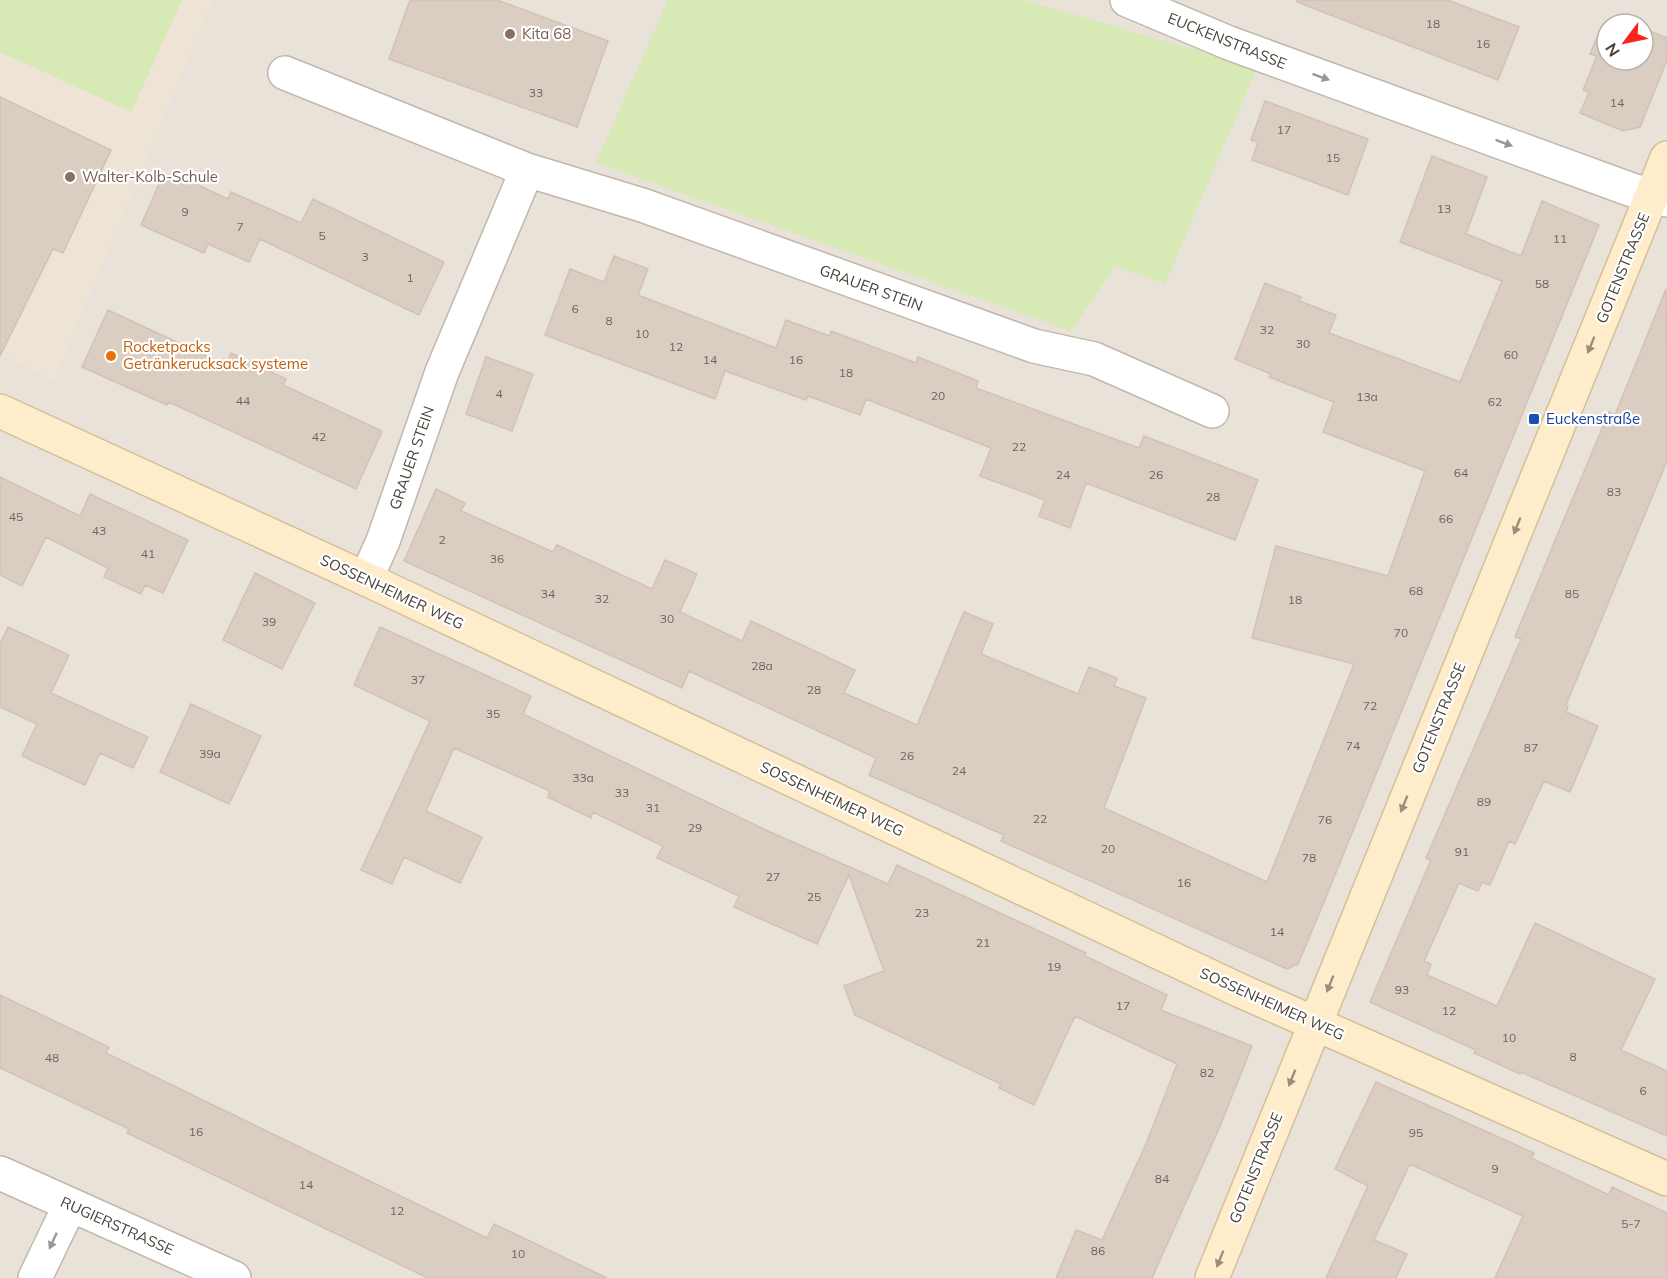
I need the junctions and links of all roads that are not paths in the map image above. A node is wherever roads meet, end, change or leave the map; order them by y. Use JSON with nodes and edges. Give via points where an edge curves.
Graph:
{"nodes":[{"id":1,"x":1127,"y":0,"type":"edge"},
{"id":2,"x":285,"y":73,"type":"dead end"},
{"id":3,"x":1667,"y":158,"type":"edge"},
{"id":4,"x":526,"y":170,"type":"junction"},
{"id":5,"x":1660,"y":197,"type":"edge"},
{"id":6,"x":0,"y":411,"type":"edge"},
{"id":7,"x":1212,"y":411,"type":"dead end"},
{"id":8,"x":366,"y":579,"type":"junction"},
{"id":9,"x":1314,"y":1024,"type":"junction"},
{"id":10,"x":0,"y":1173,"type":"edge"},
{"id":11,"x":1667,"y":1179,"type":"edge"},
{"id":12,"x":70,"y":1205,"type":"junction"},
{"id":13,"x":35,"y":1278,"type":"edge"},
{"id":14,"x":234,"y":1278,"type":"edge"},
{"id":15,"x":1212,"y":1278,"type":"edge"}],
"edges":[{"from":1,"to":5,"type":"street","name":"EUCKENSTRASSE","one_way":true,"via":[[1228,43]]},
{"from":2,"to":4,"type":"street","name":"GRAUER STEIN"},
{"from":3,"to":5,"type":"street","name":"GOTENSTRASSE"},
{"from":4,"to":7,"type":"street","name":"GRAUER STEIN","via":[[642,206],[1034,346],[1094,359]]},
{"from":4,"to":8,"type":"street","name":"GRAUER STEIN","via":[[442,372]]},
{"from":5,"to":9,"type":"street","name":"GOTENSTRASSE","one_way":true},
{"from":6,"to":8,"type":"street","name":"SOSSENHEIMER WEG"},
{"from":8,"to":9,"type":"street","name":"SOSSENHEIMER WEG"},
{"from":9,"to":11,"type":"street","name":"SOSSENHEIMER WEG"},
{"from":9,"to":15,"type":"street","name":"GOTENSTRASSE","one_way":true},
{"from":10,"to":12,"type":"street","name":"RUGIERSTRASSE"},
{"from":12,"to":13,"type":"street","one_way":true},
{"from":12,"to":14,"type":"street","name":"RUGIERSTRASSE"}]}
